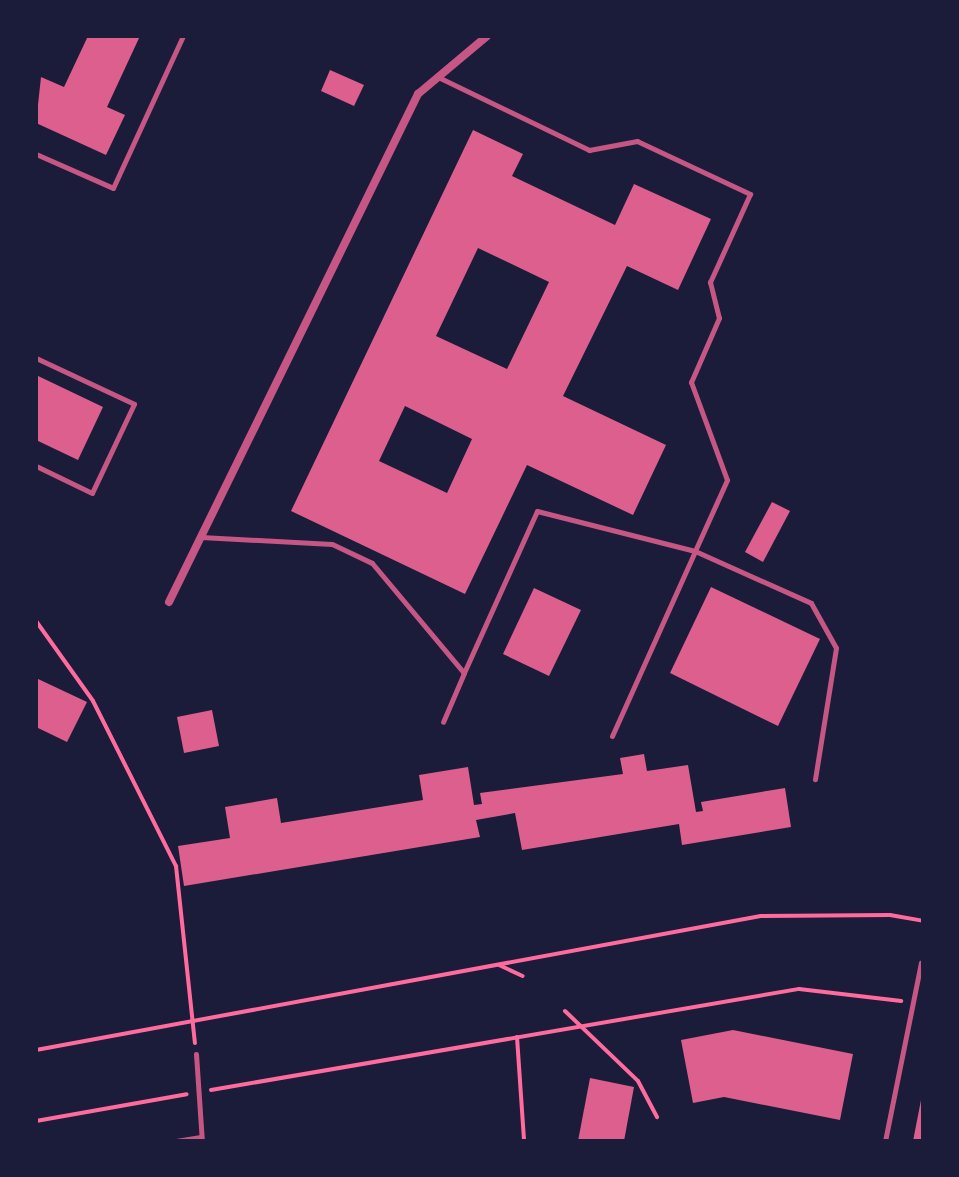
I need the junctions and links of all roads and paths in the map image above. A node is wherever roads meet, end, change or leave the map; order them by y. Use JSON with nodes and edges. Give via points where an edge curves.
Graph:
{"nodes":[{"id":1,"x":183,"y":36,"type":"edge"},
{"id":2,"x":487,"y":36,"type":"edge"},
{"id":3,"x":438,"y":77,"type":"junction"},
{"id":4,"x":36,"y":154,"type":"edge"},
{"id":5,"x":36,"y":358,"type":"edge"},
{"id":6,"x":36,"y":466,"type":"edge"},
{"id":7,"x":201,"y":537,"type":"junction"},
{"id":8,"x":695,"y":551,"type":"junction"},
{"id":9,"x":169,"y":602,"type":"dead end"},
{"id":10,"x":36,"y":621,"type":"edge"},
{"id":11,"x":464,"y":673,"type":"junction"},
{"id":12,"x":443,"y":722,"type":"dead end"},
{"id":13,"x":612,"y":736,"type":"dead end"},
{"id":14,"x":815,"y":779,"type":"dead end"},
{"id":15,"x":923,"y":921,"type":"edge"},
{"id":16,"x":921,"y":963,"type":"dead end"},
{"id":17,"x":498,"y":965,"type":"junction"},
{"id":18,"x":523,"y":976,"type":"dead end"},
{"id":19,"x":912,"y":1004,"type":"junction"},
{"id":20,"x":565,"y":1011,"type":"dead end"},
{"id":21,"x":195,"y":1021,"type":"junction"},
{"id":22,"x":580,"y":1026,"type":"junction"},
{"id":23,"x":517,"y":1037,"type":"junction"},
{"id":24,"x":36,"y":1050,"type":"edge"},
{"id":25,"x":196,"y":1054,"type":"joint"},
{"id":26,"x":196,"y":1093,"type":"junction"},
{"id":27,"x":657,"y":1117,"type":"dead end"},
{"id":28,"x":36,"y":1121,"type":"edge"},
{"id":29,"x":202,"y":1139,"type":"edge"},
{"id":30,"x":176,"y":1141,"type":"edge"},
{"id":31,"x":524,"y":1141,"type":"edge"},
{"id":32,"x":885,"y":1141,"type":"edge"}],
"edges":[{"from":1,"to":4,"type":"lane","via":[[113,188]]},
{"from":2,"to":3,"type":"street"},
{"from":3,"to":7,"type":"street","via":[[418,94]]},
{"from":3,"to":8,"type":"lane","via":[[589,150],[637,141],[750,194],[710,282],[719,318],[691,382],[727,480]]},
{"from":5,"to":6,"type":"lane","via":[[134,404],[92,493]]},
{"from":7,"to":9,"type":"street"},
{"from":7,"to":11,"type":"lane","via":[[332,544],[372,563]]},
{"from":8,"to":11,"type":"lane","via":[[537,511]]},
{"from":8,"to":13,"type":"lane"},
{"from":8,"to":14,"type":"lane","via":[[811,603],[836,648]]},
{"from":10,"to":21,"type":"path","via":[[93,701],[176,866]]},
{"from":11,"to":12,"type":"lane"},
{"from":15,"to":17,"type":"path","via":[[890,915],[761,916]]},
{"from":16,"to":19,"type":"lane"},
{"from":17,"to":18,"type":"path"},
{"from":17,"to":21,"type":"path"},
{"from":19,"to":22,"type":"path","via":[[853,992],[799,989]]},
{"from":19,"to":32,"type":"lane"},
{"from":20,"to":22,"type":"path"},
{"from":21,"to":24,"type":"path"},
{"from":21,"to":25,"type":"path"},
{"from":22,"to":23,"type":"path"},
{"from":22,"to":27,"type":"path","via":[[638,1081]]},
{"from":23,"to":26,"type":"path"},
{"from":23,"to":31,"type":"path"},
{"from":25,"to":26,"type":"lane"},
{"from":26,"to":28,"type":"path"},
{"from":26,"to":29,"type":"lane"},
{"from":29,"to":30,"type":"lane"}]}
